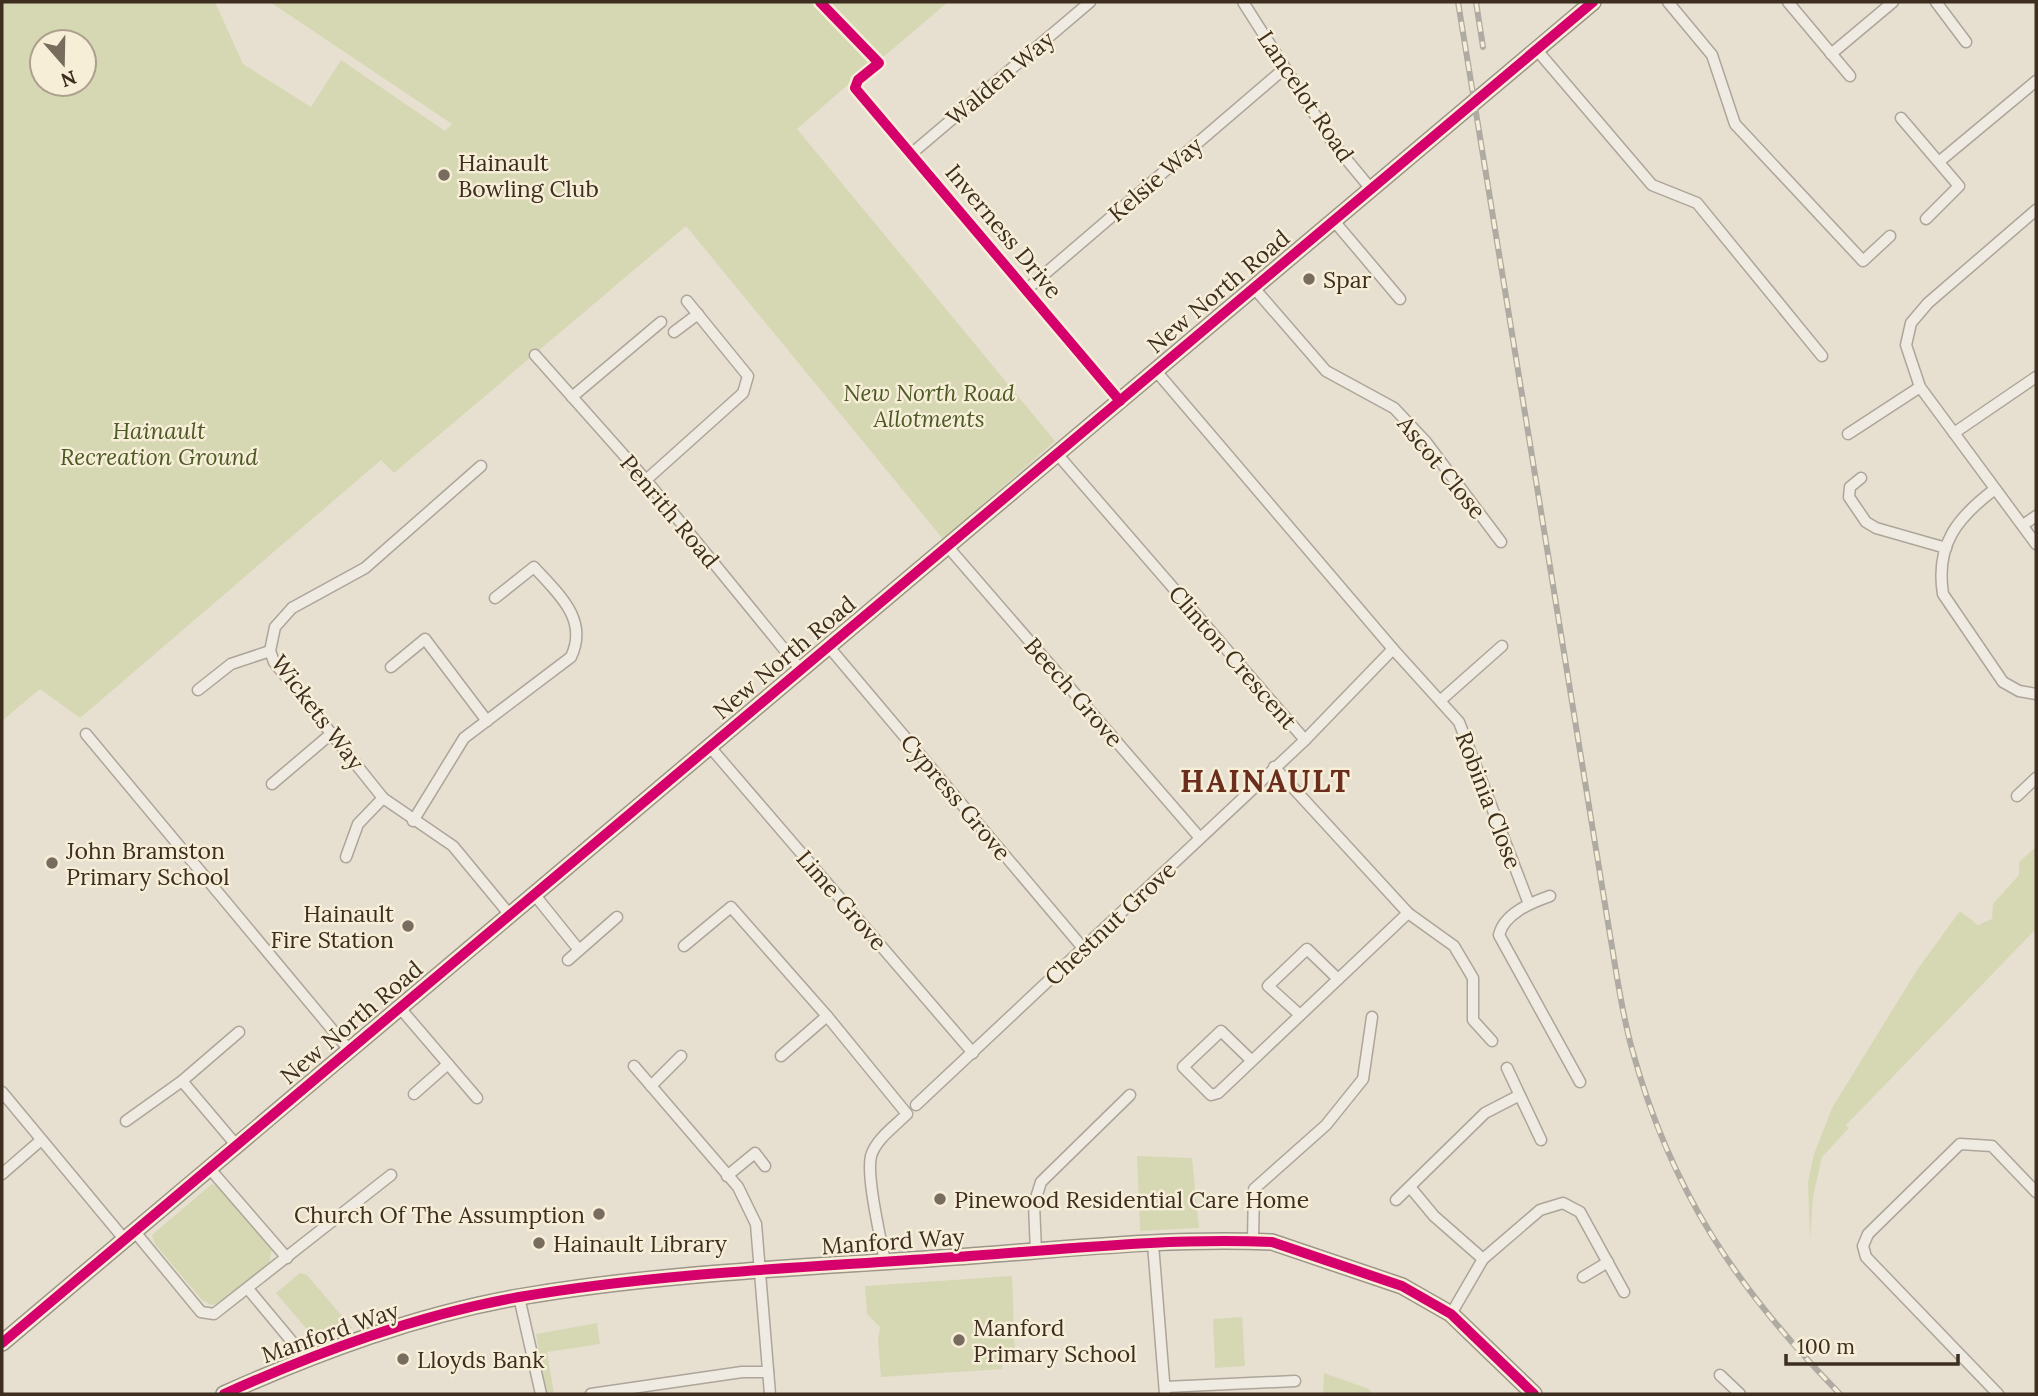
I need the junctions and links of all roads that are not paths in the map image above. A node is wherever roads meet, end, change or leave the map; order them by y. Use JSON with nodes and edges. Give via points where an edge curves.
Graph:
{"nodes":[{"id":1,"x":1090,"y":2,"type":"edge"},
{"id":2,"x":1243,"y":2,"type":"edge"},
{"id":3,"x":1593,"y":2,"type":"edge"},
{"id":4,"x":1668,"y":2,"type":"edge"},
{"id":5,"x":1788,"y":2,"type":"edge"},
{"id":6,"x":1893,"y":2,"type":"edge"},
{"id":7,"x":1936,"y":2,"type":"edge"},
{"id":8,"x":1966,"y":42,"type":"dead end"},
{"id":9,"x":1536,"y":49,"type":"junction"},
{"id":10,"x":1831,"y":54,"type":"junction"},
{"id":11,"x":1285,"y":68,"type":"junction"},
{"id":12,"x":1850,"y":76,"type":"dead end"},
{"id":13,"x":2036,"y":81,"type":"edge"},
{"id":14,"x":855,"y":88,"type":"dead end"},
{"id":15,"x":1901,"y":118,"type":"dead end"},
{"id":16,"x":911,"y":154,"type":"junction"},
{"id":17,"x":1940,"y":161,"type":"junction"},
{"id":18,"x":1371,"y":189,"type":"junction"},
{"id":19,"x":2036,"y":210,"type":"edge"},
{"id":20,"x":1926,"y":219,"type":"dead end"},
{"id":21,"x":1334,"y":221,"type":"junction"},
{"id":22,"x":1890,"y":236,"type":"dead end"},
{"id":23,"x":1254,"y":288,"type":"junction"},
{"id":24,"x":1026,"y":290,"type":"junction"},
{"id":25,"x":1400,"y":299,"type":"dead end"},
{"id":26,"x":687,"y":301,"type":"dead end"},
{"id":27,"x":698,"y":314,"type":"junction"},
{"id":28,"x":661,"y":322,"type":"dead end"},
{"id":29,"x":674,"y":332,"type":"dead end"},
{"id":30,"x":535,"y":355,"type":"dead end"},
{"id":31,"x":1822,"y":356,"type":"dead end"},
{"id":32,"x":1156,"y":371,"type":"junction"},
{"id":33,"x":2036,"y":377,"type":"edge"},
{"id":34,"x":1920,"y":387,"type":"junction"},
{"id":35,"x":572,"y":397,"type":"junction"},
{"id":36,"x":1120,"y":401,"type":"junction"},
{"id":37,"x":1954,"y":433,"type":"junction"},
{"id":38,"x":1848,"y":434,"type":"dead end"},
{"id":39,"x":1058,"y":455,"type":"junction"},
{"id":40,"x":481,"y":466,"type":"dead end"},
{"id":41,"x":1861,"y":478,"type":"dead end"},
{"id":42,"x":646,"y":480,"type":"junction"},
{"id":43,"x":1995,"y":489,"type":"junction"},
{"id":44,"x":2036,"y":516,"type":"edge"},
{"id":45,"x":2023,"y":525,"type":"junction"},
{"id":46,"x":1502,"y":542,"type":"dead end"},
{"id":47,"x":2036,"y":544,"type":"edge"},
{"id":48,"x":948,"y":547,"type":"junction"},
{"id":49,"x":1945,"y":548,"type":"junction"},
{"id":50,"x":495,"y":598,"type":"dead end"},
{"id":51,"x":1502,"y":646,"type":"dead end"},
{"id":52,"x":829,"y":647,"type":"junction"},
{"id":53,"x":1393,"y":649,"type":"junction"},
{"id":54,"x":270,"y":651,"type":"junction"},
{"id":55,"x":391,"y":667,"type":"dead end"},
{"id":56,"x":801,"y":670,"type":"junction"},
{"id":57,"x":198,"y":690,"type":"dead end"},
{"id":58,"x":2036,"y":694,"type":"edge"},
{"id":59,"x":1441,"y":700,"type":"junction"},
{"id":60,"x":487,"y":721,"type":"junction"},
{"id":61,"x":332,"y":733,"type":"junction"},
{"id":62,"x":86,"y":734,"type":"dead end"},
{"id":63,"x":1304,"y":740,"type":"junction"},
{"id":64,"x":710,"y":747,"type":"junction"},
{"id":65,"x":1274,"y":767,"type":"junction"},
{"id":66,"x":2036,"y":778,"type":"edge"},
{"id":67,"x":272,"y":784,"type":"dead end"},
{"id":68,"x":2017,"y":796,"type":"dead end"},
{"id":69,"x":383,"y":798,"type":"junction"},
{"id":70,"x":413,"y":821,"type":"junction"},
{"id":71,"x":1200,"y":838,"type":"junction"},
{"id":72,"x":346,"y":857,"type":"dead end"},
{"id":73,"x":534,"y":894,"type":"junction"},
{"id":74,"x":1550,"y":896,"type":"dead end"},
{"id":75,"x":1528,"y":904,"type":"junction"},
{"id":76,"x":1408,"y":913,"type":"junction"},
{"id":77,"x":510,"y":915,"type":"junction"},
{"id":78,"x":617,"y":917,"type":"dead end"},
{"id":79,"x":684,"y":946,"type":"dead end"},
{"id":80,"x":1083,"y":948,"type":"junction"},
{"id":81,"x":579,"y":950,"type":"junction"},
{"id":82,"x":568,"y":960,"type":"dead end"},
{"id":83,"x":1338,"y":979,"type":"junction"},
{"id":84,"x":400,"y":1008,"type":"junction"},
{"id":85,"x":1300,"y":1015,"type":"junction"},
{"id":86,"x":827,"y":1016,"type":"junction"},
{"id":87,"x":1372,"y":1017,"type":"dead end"},
{"id":88,"x":239,"y":1032,"type":"dead end"},
{"id":89,"x":1492,"y":1041,"type":"dead end"},
{"id":90,"x":350,"y":1051,"type":"junction"},
{"id":91,"x":973,"y":1053,"type":"junction"},
{"id":92,"x":681,"y":1056,"type":"dead end"},
{"id":93,"x":780,"y":1056,"type":"dead end"},
{"id":94,"x":1252,"y":1060,"type":"junction"},
{"id":95,"x":448,"y":1065,"type":"junction"},
{"id":96,"x":634,"y":1066,"type":"dead end"},
{"id":97,"x":1507,"y":1068,"type":"dead end"},
{"id":98,"x":182,"y":1082,"type":"junction"},
{"id":99,"x":1580,"y":1082,"type":"dead end"},
{"id":100,"x":651,"y":1086,"type":"junction"},
{"id":101,"x":2,"y":1092,"type":"edge"},
{"id":102,"x":414,"y":1094,"type":"dead end"},
{"id":103,"x":1130,"y":1095,"type":"dead end"},
{"id":104,"x":1518,"y":1097,"type":"junction"},
{"id":105,"x":477,"y":1098,"type":"dead end"},
{"id":106,"x":916,"y":1105,"type":"dead end"},
{"id":107,"x":126,"y":1121,"type":"dead end"},
{"id":108,"x":1541,"y":1140,"type":"dead end"},
{"id":109,"x":40,"y":1141,"type":"junction"},
{"id":110,"x":237,"y":1146,"type":"junction"},
{"id":111,"x":765,"y":1166,"type":"dead end"},
{"id":112,"x":210,"y":1168,"type":"junction"},
{"id":113,"x":2,"y":1174,"type":"edge"},
{"id":114,"x":391,"y":1175,"type":"dead end"},
{"id":115,"x":727,"y":1176,"type":"junction"},
{"id":116,"x":1410,"y":1187,"type":"junction"},
{"id":117,"x":2036,"y":1192,"type":"edge"},
{"id":118,"x":1396,"y":1200,"type":"dead end"},
{"id":119,"x":130,"y":1236,"type":"junction"},
{"id":120,"x":1253,"y":1241,"type":"junction"},
{"id":121,"x":1153,"y":1244,"type":"junction"},
{"id":122,"x":1036,"y":1252,"type":"junction"},
{"id":123,"x":287,"y":1258,"type":"junction"},
{"id":124,"x":1483,"y":1259,"type":"junction"},
{"id":125,"x":885,"y":1262,"type":"junction"},
{"id":126,"x":1608,"y":1262,"type":"junction"},
{"id":127,"x":761,"y":1271,"type":"junction"},
{"id":128,"x":1583,"y":1278,"type":"dead end"},
{"id":129,"x":248,"y":1290,"type":"junction"},
{"id":130,"x":1624,"y":1292,"type":"dead end"},
{"id":131,"x":519,"y":1297,"type":"junction"},
{"id":132,"x":1451,"y":1314,"type":"junction"},
{"id":133,"x":2,"y":1343,"type":"edge"},
{"id":134,"x":301,"y":1361,"type":"junction"},
{"id":135,"x":768,"y":1372,"type":"junction"},
{"id":136,"x":1720,"y":1374,"type":"dead end"},
{"id":137,"x":1280,"y":1381,"type":"junction"},
{"id":138,"x":1295,"y":1381,"type":"dead end"},
{"id":139,"x":1165,"y":1390,"type":"edge"},
{"id":140,"x":224,"y":1394,"type":"edge"},
{"id":141,"x":541,"y":1394,"type":"edge"},
{"id":142,"x":591,"y":1394,"type":"edge"},
{"id":143,"x":770,"y":1394,"type":"edge"},
{"id":144,"x":1281,"y":1394,"type":"edge"},
{"id":145,"x":1534,"y":1394,"type":"edge"},
{"id":146,"x":1740,"y":1394,"type":"edge"},
{"id":147,"x":1998,"y":1394,"type":"edge"}],
"edges":[{"from":1,"to":16,"type":"street","name":"Walden Way"},
{"from":2,"to":11,"type":"street","name":"Lancelot Road"},
{"from":3,"to":9,"type":"street","name":"New North Road"},
{"from":4,"to":22,"type":"street","via":[[1712,55],[1735,124],[1863,261]]},
{"from":5,"to":10,"type":"street"},
{"from":6,"to":10,"type":"street"},
{"from":7,"to":8,"type":"street"},
{"from":9,"to":18,"type":"street","name":"New North Road"},
{"from":9,"to":31,"type":"street","via":[[1652,185],[1697,203]]},
{"from":10,"to":12,"type":"street"},
{"from":11,"to":18,"type":"street","name":"Lancelot Road","via":[[1333,143]]},
{"from":11,"to":24,"type":"street","name":"Kelsie Way"},
{"from":13,"to":17,"type":"street"},
{"from":14,"to":16,"type":"street","name":"Inverness Drive"},
{"from":15,"to":17,"type":"street"},
{"from":16,"to":24,"type":"street","name":"Inverness Drive"},
{"from":17,"to":20,"type":"street","via":[[1959,186]]},
{"from":18,"to":21,"type":"street","name":"New North Road"},
{"from":19,"to":34,"type":"street","via":[[1911,323],[1906,345]]},
{"from":21,"to":23,"type":"street","name":"New North Road"},
{"from":21,"to":25,"type":"street"},
{"from":23,"to":32,"type":"street","name":"New North Road"},
{"from":23,"to":46,"type":"street","name":"Ascot Close","via":[[1326,371],[1394,408],[1426,442]]},
{"from":24,"to":36,"type":"street","name":"Inverness Drive"},
{"from":26,"to":27,"type":"street"},
{"from":27,"to":29,"type":"street"},
{"from":27,"to":42,"type":"street","via":[[748,376],[743,393]]},
{"from":28,"to":35,"type":"street"},
{"from":30,"to":35,"type":"street","name":"Penrith Road"},
{"from":32,"to":36,"type":"street","name":"New North Road"},
{"from":32,"to":53,"type":"street"},
{"from":33,"to":37,"type":"street"},
{"from":34,"to":37,"type":"street"},
{"from":34,"to":38,"type":"street"},
{"from":35,"to":42,"type":"street","name":"Penrith Road"},
{"from":36,"to":39,"type":"street","name":"New North Road"},
{"from":37,"to":43,"type":"street"},
{"from":39,"to":48,"type":"street","name":"New North Road"},
{"from":39,"to":63,"type":"street","name":"Clinton Crescent"},
{"from":40,"to":54,"type":"street","name":"Wickets Way","via":[[365,568],[292,608],[275,627]]},
{"from":41,"to":49,"type":"street","via":[[1850,487],[1849,497],[1866,522]]},
{"from":42,"to":56,"type":"street","name":"Penrith Road"},
{"from":43,"to":45,"type":"street"},
{"from":43,"to":49,"type":"street","via":[[1957,521]]},
{"from":44,"to":45,"type":"street"},
{"from":45,"to":47,"type":"street"},
{"from":48,"to":52,"type":"street","name":"New North Road"},
{"from":48,"to":71,"type":"street","name":"Beech Grove"},
{"from":49,"to":58,"type":"street","via":[[1940,576],[1943,594],[2003,682]]},
{"from":50,"to":60,"type":"street","via":[[534,566],[577,624],[576,645],[571,657]]},
{"from":51,"to":59,"type":"street"},
{"from":52,"to":56,"type":"street","name":"New North Road"},
{"from":52,"to":80,"type":"street","name":"Cypress Grove"},
{"from":53,"to":59,"type":"street","name":"Robinia Close"},
{"from":53,"to":63,"type":"street","name":"Clinton Crescent"},
{"from":54,"to":57,"type":"street","via":[[231,664]]},
{"from":54,"to":61,"type":"street","name":"Wickets Way"},
{"from":55,"to":60,"type":"street","via":[[425,639]]},
{"from":56,"to":64,"type":"street","name":"New North Road"},
{"from":59,"to":75,"type":"street","name":"Robinia Close","via":[[1459,722]]},
{"from":60,"to":70,"type":"street","via":[[464,738]]},
{"from":61,"to":67,"type":"street"},
{"from":61,"to":69,"type":"street","name":"Wickets Way"},
{"from":62,"to":90,"type":"street"},
{"from":63,"to":65,"type":"street","name":"Chestnut Grove"},
{"from":64,"to":73,"type":"street","name":"New North Road"},
{"from":64,"to":91,"type":"street","name":"Lime Grove"},
{"from":65,"to":71,"type":"street","name":"Chestnut Grove"},
{"from":65,"to":76,"type":"street"},
{"from":66,"to":68,"type":"street"},
{"from":69,"to":70,"type":"street","name":"Wickets Way"},
{"from":69,"to":72,"type":"street","via":[[358,824]]},
{"from":70,"to":77,"type":"street","name":"Wickets Way","via":[[453,846]]},
{"from":71,"to":80,"type":"street","name":"Chestnut Grove"},
{"from":73,"to":77,"type":"street","name":"New North Road"},
{"from":73,"to":81,"type":"street"},
{"from":74,"to":75,"type":"street"},
{"from":75,"to":99,"type":"street","via":[[1501,925],[1499,935]]},
{"from":76,"to":83,"type":"street"},
{"from":76,"to":89,"type":"street","via":[[1454,946],[1473,978],[1473,1020]]},
{"from":77,"to":84,"type":"street","name":"New North Road"},
{"from":78,"to":81,"type":"street"},
{"from":79,"to":86,"type":"street","via":[[731,907]]},
{"from":80,"to":91,"type":"street","name":"Chestnut Grove"},
{"from":81,"to":82,"type":"street"},
{"from":83,"to":85,"type":"street"},
{"from":83,"to":85,"type":"street","via":[[1307,948],[1268,985]]},
{"from":84,"to":90,"type":"street","name":"New North Road"},
{"from":84,"to":95,"type":"street"},
{"from":85,"to":94,"type":"street"},
{"from":86,"to":93,"type":"street"},
{"from":86,"to":125,"type":"street","via":[[907,1114],[884,1136],[872,1156]]},
{"from":87,"to":120,"type":"street","via":[[1363,1079],[1326,1125],[1254,1189]]},
{"from":88,"to":98,"type":"street"},
{"from":90,"to":110,"type":"street","name":"New North Road"},
{"from":91,"to":106,"type":"street","name":"Chestnut Grove"},
{"from":92,"to":100,"type":"street"},
{"from":94,"to":94,"type":"street","via":[[1211,1096],[1183,1067],[1221,1031]]},
{"from":95,"to":102,"type":"street"},
{"from":95,"to":105,"type":"street"},
{"from":96,"to":100,"type":"street"},
{"from":97,"to":104,"type":"street"},
{"from":98,"to":107,"type":"street"},
{"from":98,"to":110,"type":"street"},
{"from":100,"to":115,"type":"street"},
{"from":101,"to":109,"type":"street"},
{"from":103,"to":122,"type":"street","via":[[1041,1182],[1034,1204]]},
{"from":104,"to":108,"type":"street"},
{"from":104,"to":116,"type":"street","via":[[1485,1113]]},
{"from":109,"to":113,"type":"street"},
{"from":109,"to":119,"type":"street"},
{"from":110,"to":112,"type":"street","name":"New North Road"},
{"from":111,"to":115,"type":"street","via":[[755,1153]]},
{"from":112,"to":119,"type":"street","name":"New North Road"},
{"from":112,"to":123,"type":"street"},
{"from":114,"to":123,"type":"street"},
{"from":115,"to":127,"type":"street","via":[[738,1187],[756,1224]]},
{"from":116,"to":118,"type":"street"},
{"from":116,"to":124,"type":"street","via":[[1434,1216]]},
{"from":117,"to":147,"type":"street","via":[[1992,1146],[1960,1144],[1868,1234],[1863,1246],[1866,1257]]},
{"from":119,"to":129,"type":"street","via":[[206,1314],[222,1311]]},
{"from":119,"to":133,"type":"street","name":"New North Road"},
{"from":120,"to":121,"type":"street","name":"Manford Way"},
{"from":120,"to":132,"type":"street","name":"Manford Way","via":[[1272,1242],[1402,1286]]},
{"from":121,"to":122,"type":"street","name":"Manford Way"},
{"from":121,"to":139,"type":"street"},
{"from":122,"to":125,"type":"street","name":"Manford Way"},
{"from":123,"to":129,"type":"street"},
{"from":124,"to":126,"type":"street","via":[[1540,1210],[1563,1203],[1580,1212]]},
{"from":124,"to":132,"type":"street"},
{"from":125,"to":127,"type":"street","name":"Manford Way"},
{"from":126,"to":128,"type":"street"},
{"from":126,"to":130,"type":"street"},
{"from":127,"to":131,"type":"street","name":"Manford Way","via":[[669,1276]]},
{"from":127,"to":135,"type":"street"},
{"from":129,"to":134,"type":"street","via":[[294,1344]]},
{"from":131,"to":134,"type":"street","name":"Manford Way","via":[[379,1334]]},
{"from":131,"to":141,"type":"street"},
{"from":132,"to":145,"type":"street","name":"Manford Way"},
{"from":134,"to":140,"type":"street","name":"Manford Way"},
{"from":135,"to":142,"type":"street"},
{"from":135,"to":143,"type":"street"},
{"from":136,"to":146,"type":"street"},
{"from":137,"to":138,"type":"street"},
{"from":137,"to":139,"type":"street"},
{"from":137,"to":144,"type":"street"}]}
